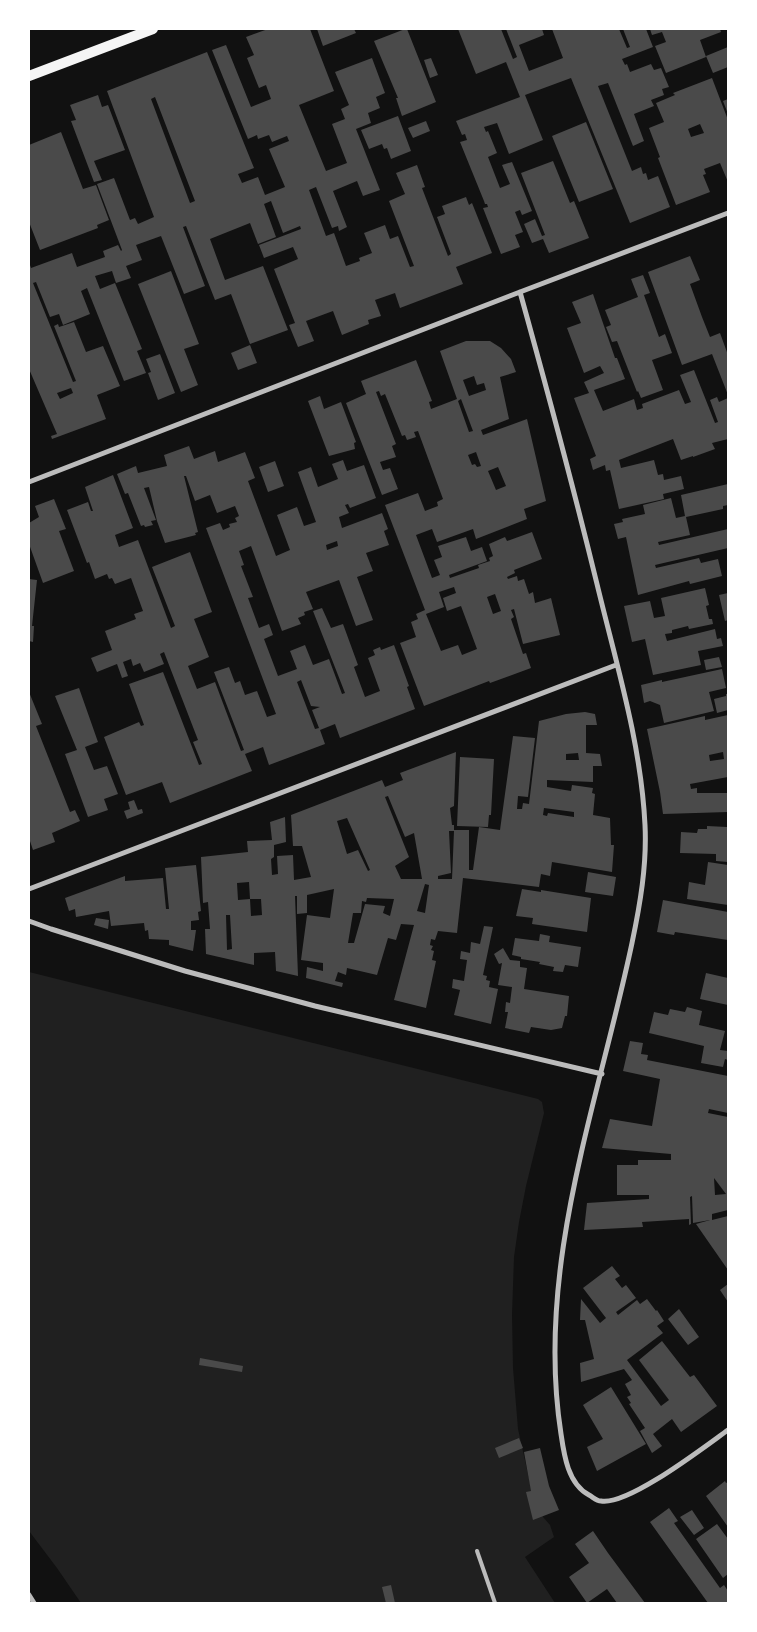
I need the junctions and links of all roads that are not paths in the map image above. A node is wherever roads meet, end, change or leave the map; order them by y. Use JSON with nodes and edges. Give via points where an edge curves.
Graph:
{"nodes":[{"id":1,"x":153,"y":29,"type":"edge"},
{"id":2,"x":29,"y":76,"type":"edge"},
{"id":3,"x":728,"y":213,"type":"edge"},
{"id":4,"x":520,"y":292,"type":"junction"},
{"id":5,"x":29,"y":482,"type":"edge"},
{"id":6,"x":616,"y":665,"type":"junction"},
{"id":7,"x":29,"y":889,"type":"edge"},
{"id":8,"x":29,"y":920,"type":"edge"},
{"id":9,"x":602,"y":1074,"type":"junction"},
{"id":10,"x":728,"y":1430,"type":"edge"},
{"id":11,"x":477,"y":1551,"type":"dead end"},
{"id":12,"x":29,"y":1595,"type":"edge"},
{"id":13,"x":34,"y":1603,"type":"edge"},
{"id":14,"x":495,"y":1603,"type":"edge"}],
"edges":[{"from":1,"to":2,"type":"main road"},
{"from":3,"to":4,"type":"street"},
{"from":4,"to":5,"type":"street"},
{"from":4,"to":6,"type":"street"},
{"from":6,"to":7,"type":"street"},
{"from":6,"to":9,"type":"street","via":[[637,756],[645,827],[641,898]]},
{"from":8,"to":9,"type":"street","via":[[185,971],[315,1006]]},
{"from":9,"to":10,"type":"street","via":[[562,1248],[555,1324],[556,1404],[565,1461],[579,1490],[601,1502],[623,1498]]},
{"from":11,"to":14,"type":"lane"},
{"from":12,"to":13,"type":"street"}]}
